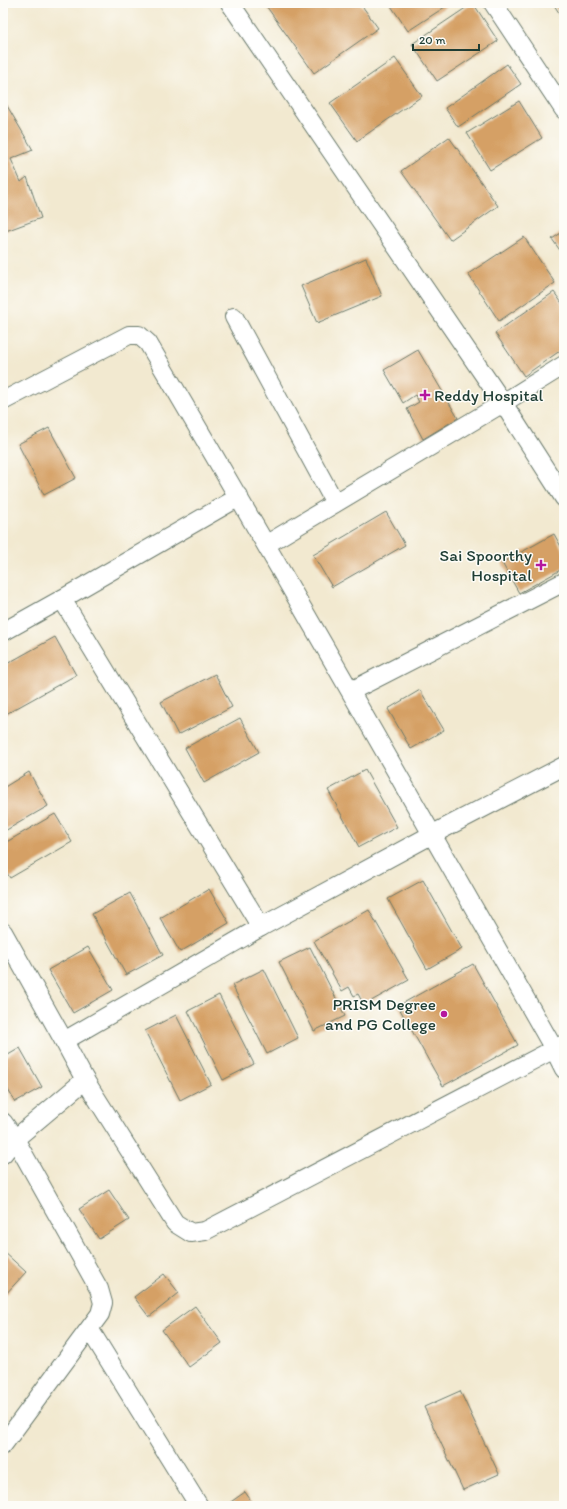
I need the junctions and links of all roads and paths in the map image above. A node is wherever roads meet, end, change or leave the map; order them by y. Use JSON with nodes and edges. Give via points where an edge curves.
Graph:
{"nodes":[{"id":1,"x":230,"y":3,"type":"edge"},
{"id":2,"x":493,"y":3,"type":"edge"},
{"id":3,"x":564,"y":110,"type":"edge"},
{"id":4,"x":234,"y":317,"type":"dead end"},
{"id":5,"x":564,"y":365,"type":"edge"},
{"id":6,"x":3,"y":401,"type":"edge"},
{"id":7,"x":503,"y":404,"type":"junction"},
{"id":8,"x":239,"y":497,"type":"junction"},
{"id":9,"x":564,"y":498,"type":"edge"},
{"id":10,"x":335,"y":502,"type":"junction"},
{"id":11,"x":267,"y":544,"type":"junction"},
{"id":12,"x":564,"y":582,"type":"edge"},
{"id":13,"x":62,"y":599,"type":"junction"},
{"id":14,"x":3,"y":632,"type":"edge"},
{"id":15,"x":351,"y":691,"type":"junction"},
{"id":16,"x":564,"y":766,"type":"edge"},
{"id":17,"x":433,"y":834,"type":"junction"},
{"id":18,"x":261,"y":927,"type":"junction"},
{"id":19,"x":3,"y":932,"type":"edge"},
{"id":20,"x":64,"y":1041,"type":"junction"},
{"id":21,"x":559,"y":1046,"type":"edge"},
{"id":22,"x":564,"y":1069,"type":"edge"},
{"id":23,"x":85,"y":1080,"type":"junction"},
{"id":24,"x":3,"y":1122,"type":"edge"},
{"id":25,"x":15,"y":1139,"type":"junction"},
{"id":26,"x":3,"y":1154,"type":"edge"},
{"id":27,"x":90,"y":1330,"type":"junction"},
{"id":28,"x":3,"y":1445,"type":"edge"},
{"id":29,"x":199,"y":1506,"type":"edge"}],
"edges":[{"from":1,"to":7,"type":"street"},
{"from":2,"to":3,"type":"street"},
{"from":4,"to":10,"type":"street"},
{"from":5,"to":7,"type":"street"},
{"from":6,"to":8,"type":"street","via":[[129,335],[139,335],[148,343]]},
{"from":7,"to":9,"type":"street"},
{"from":7,"to":10,"type":"street"},
{"from":8,"to":11,"type":"street"},
{"from":8,"to":13,"type":"street"},
{"from":10,"to":11,"type":"street"},
{"from":11,"to":15,"type":"street"},
{"from":12,"to":15,"type":"street"},
{"from":13,"to":14,"type":"street"},
{"from":13,"to":18,"type":"street"},
{"from":15,"to":17,"type":"street"},
{"from":16,"to":17,"type":"street"},
{"from":17,"to":18,"type":"street"},
{"from":17,"to":21,"type":"street"},
{"from":18,"to":20,"type":"street"},
{"from":19,"to":20,"type":"street"},
{"from":20,"to":23,"type":"street"},
{"from":21,"to":22,"type":"street"},
{"from":21,"to":23,"type":"street","via":[[205,1231],[191,1233],[175,1224]]},
{"from":23,"to":25,"type":"street"},
{"from":24,"to":25,"type":"street"},
{"from":25,"to":26,"type":"street"},
{"from":25,"to":27,"type":"street","via":[[99,1289],[103,1302],[100,1314]]},
{"from":27,"to":28,"type":"street"},
{"from":27,"to":29,"type":"street"}]}
